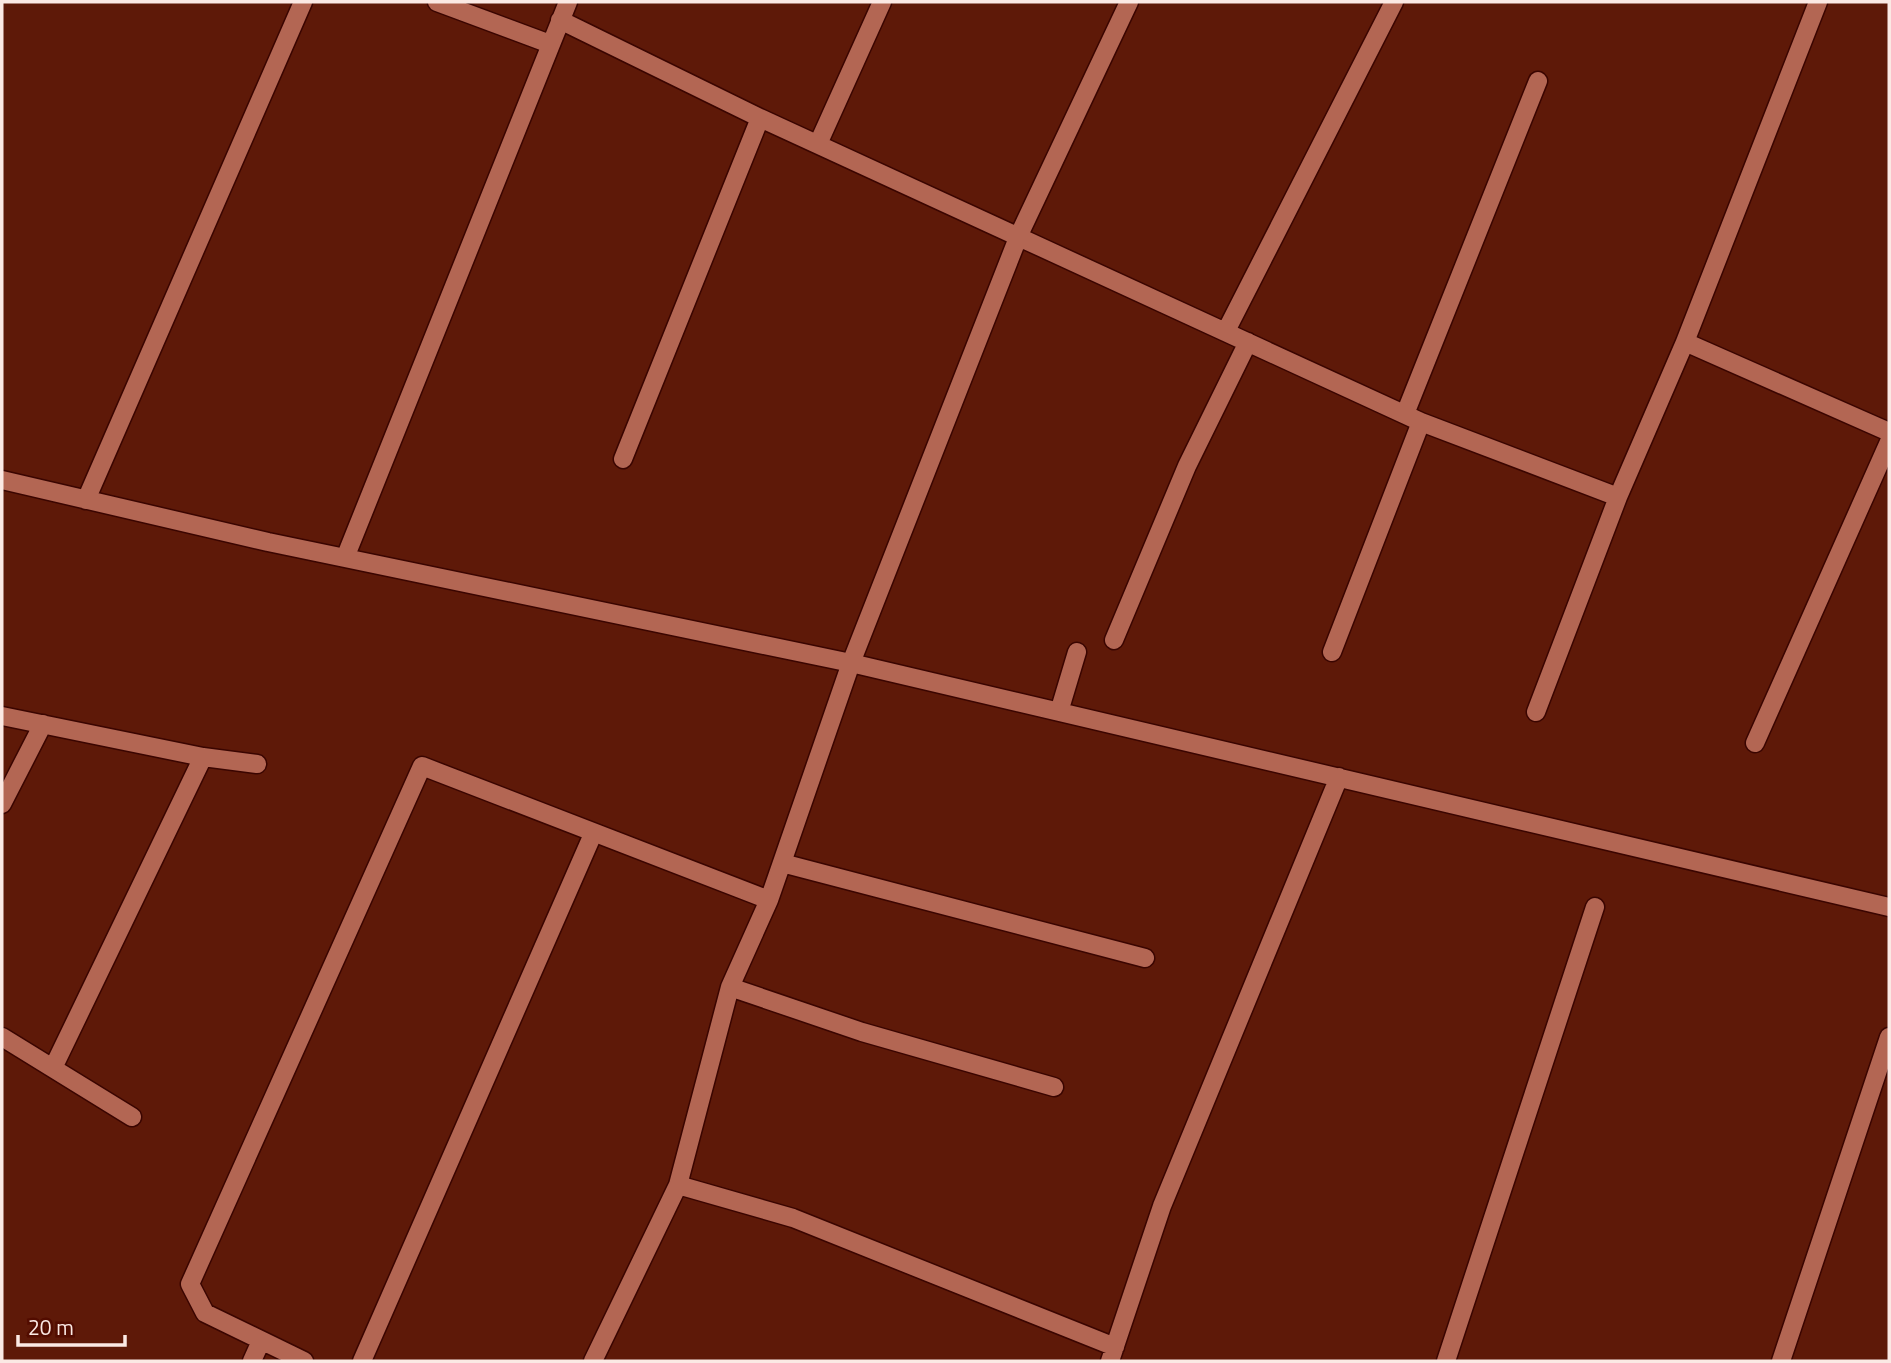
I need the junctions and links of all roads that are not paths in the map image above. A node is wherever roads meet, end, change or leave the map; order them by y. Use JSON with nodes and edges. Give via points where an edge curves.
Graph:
{"nodes":[{"id":1,"x":303,"y":2,"type":"edge"},
{"id":2,"x":437,"y":2,"type":"edge"},
{"id":3,"x":568,"y":2,"type":"edge"},
{"id":4,"x":882,"y":2,"type":"edge"},
{"id":5,"x":1129,"y":2,"type":"edge"},
{"id":6,"x":1394,"y":2,"type":"edge"},
{"id":7,"x":1818,"y":2,"type":"edge"},
{"id":8,"x":560,"y":20,"type":"junction"},
{"id":9,"x":550,"y":44,"type":"junction"},
{"id":10,"x":1538,"y":82,"type":"dead end"},
{"id":11,"x":760,"y":118,"type":"junction"},
{"id":12,"x":818,"y":144,"type":"junction"},
{"id":13,"x":1019,"y":235,"type":"junction"},
{"id":14,"x":1226,"y":331,"type":"junction"},
{"id":15,"x":1248,"y":342,"type":"junction"},
{"id":16,"x":1685,"y":342,"type":"junction"},
{"id":17,"x":1413,"y":418,"type":"junction"},
{"id":18,"x":1889,"y":432,"type":"edge"},
{"id":19,"x":1889,"y":442,"type":"edge"},
{"id":20,"x":623,"y":459,"type":"dead end"},
{"id":21,"x":2,"y":480,"type":"edge"},
{"id":22,"x":1618,"y":497,"type":"junction"},
{"id":23,"x":86,"y":500,"type":"junction"},
{"id":24,"x":345,"y":558,"type":"junction"},
{"id":25,"x":1114,"y":640,"type":"dead end"},
{"id":26,"x":1077,"y":652,"type":"dead end"},
{"id":27,"x":1332,"y":652,"type":"dead end"},
{"id":28,"x":851,"y":663,"type":"junction"},
{"id":29,"x":1059,"y":712,"type":"junction"},
{"id":30,"x":1536,"y":712,"type":"dead end"},
{"id":31,"x":2,"y":716,"type":"edge"},
{"id":32,"x":43,"y":724,"type":"junction"},
{"id":33,"x":1755,"y":743,"type":"dead end"},
{"id":34,"x":203,"y":757,"type":"junction"},
{"id":35,"x":257,"y":764,"type":"dead end"},
{"id":36,"x":1339,"y":777,"type":"junction"},
{"id":37,"x":2,"y":804,"type":"edge"},
{"id":38,"x":593,"y":834,"type":"junction"},
{"id":39,"x":782,"y":863,"type":"junction"},
{"id":40,"x":769,"y":900,"type":"junction"},
{"id":41,"x":1889,"y":907,"type":"edge"},
{"id":42,"x":1595,"y":908,"type":"dead end"},
{"id":43,"x":1145,"y":958,"type":"dead end"},
{"id":44,"x":730,"y":987,"type":"junction"},
{"id":45,"x":2,"y":1037,"type":"edge"},
{"id":46,"x":1889,"y":1037,"type":"edge"},
{"id":47,"x":53,"y":1068,"type":"junction"},
{"id":48,"x":1054,"y":1087,"type":"dead end"},
{"id":49,"x":132,"y":1117,"type":"dead end"},
{"id":50,"x":678,"y":1185,"type":"junction"},
{"id":51,"x":261,"y":1341,"type":"junction"},
{"id":52,"x":1112,"y":1354,"type":"edge"},
{"id":53,"x":252,"y":1361,"type":"edge"},
{"id":54,"x":304,"y":1361,"type":"edge"},
{"id":55,"x":362,"y":1361,"type":"edge"},
{"id":56,"x":593,"y":1361,"type":"edge"},
{"id":57,"x":1446,"y":1361,"type":"edge"},
{"id":58,"x":1781,"y":1361,"type":"edge"}],
"edges":[{"from":1,"to":23,"type":"street"},
{"from":2,"to":9,"type":"street"},
{"from":3,"to":8,"type":"street"},
{"from":4,"to":12,"type":"street"},
{"from":5,"to":13,"type":"street"},
{"from":6,"to":14,"type":"street"},
{"from":7,"to":16,"type":"street"},
{"from":8,"to":9,"type":"street"},
{"from":8,"to":11,"type":"street"},
{"from":9,"to":24,"type":"street"},
{"from":10,"to":17,"type":"street"},
{"from":11,"to":12,"type":"street"},
{"from":11,"to":20,"type":"street"},
{"from":12,"to":13,"type":"street"},
{"from":13,"to":14,"type":"street"},
{"from":13,"to":28,"type":"street"},
{"from":14,"to":15,"type":"street"},
{"from":15,"to":17,"type":"street"},
{"from":15,"to":25,"type":"street","via":[[1187,466]]},
{"from":16,"to":18,"type":"street"},
{"from":16,"to":22,"type":"street"},
{"from":17,"to":22,"type":"street"},
{"from":17,"to":27,"type":"street"},
{"from":19,"to":33,"type":"street"},
{"from":21,"to":23,"type":"street"},
{"from":22,"to":30,"type":"street"},
{"from":23,"to":24,"type":"street"},
{"from":24,"to":28,"type":"street"},
{"from":26,"to":29,"type":"street"},
{"from":28,"to":29,"type":"street"},
{"from":28,"to":39,"type":"street"},
{"from":29,"to":36,"type":"street"},
{"from":31,"to":32,"type":"street"},
{"from":32,"to":34,"type":"street"},
{"from":32,"to":37,"type":"street"},
{"from":34,"to":35,"type":"street"},
{"from":34,"to":47,"type":"street"},
{"from":36,"to":41,"type":"street"},
{"from":36,"to":52,"type":"street","via":[[1162,1206]]},
{"from":38,"to":40,"type":"street"},
{"from":38,"to":51,"type":"street","via":[[422,766],[190,1284],[205,1312]]},
{"from":38,"to":55,"type":"street"},
{"from":39,"to":40,"type":"street"},
{"from":39,"to":43,"type":"street"},
{"from":40,"to":44,"type":"street"},
{"from":42,"to":57,"type":"street"},
{"from":44,"to":48,"type":"street","via":[[862,1032]]},
{"from":44,"to":50,"type":"street"},
{"from":45,"to":47,"type":"street"},
{"from":46,"to":58,"type":"street"},
{"from":47,"to":49,"type":"street"},
{"from":50,"to":52,"type":"street","via":[[793,1218]]},
{"from":50,"to":56,"type":"street"},
{"from":51,"to":53,"type":"street"},
{"from":51,"to":54,"type":"street"}]}
